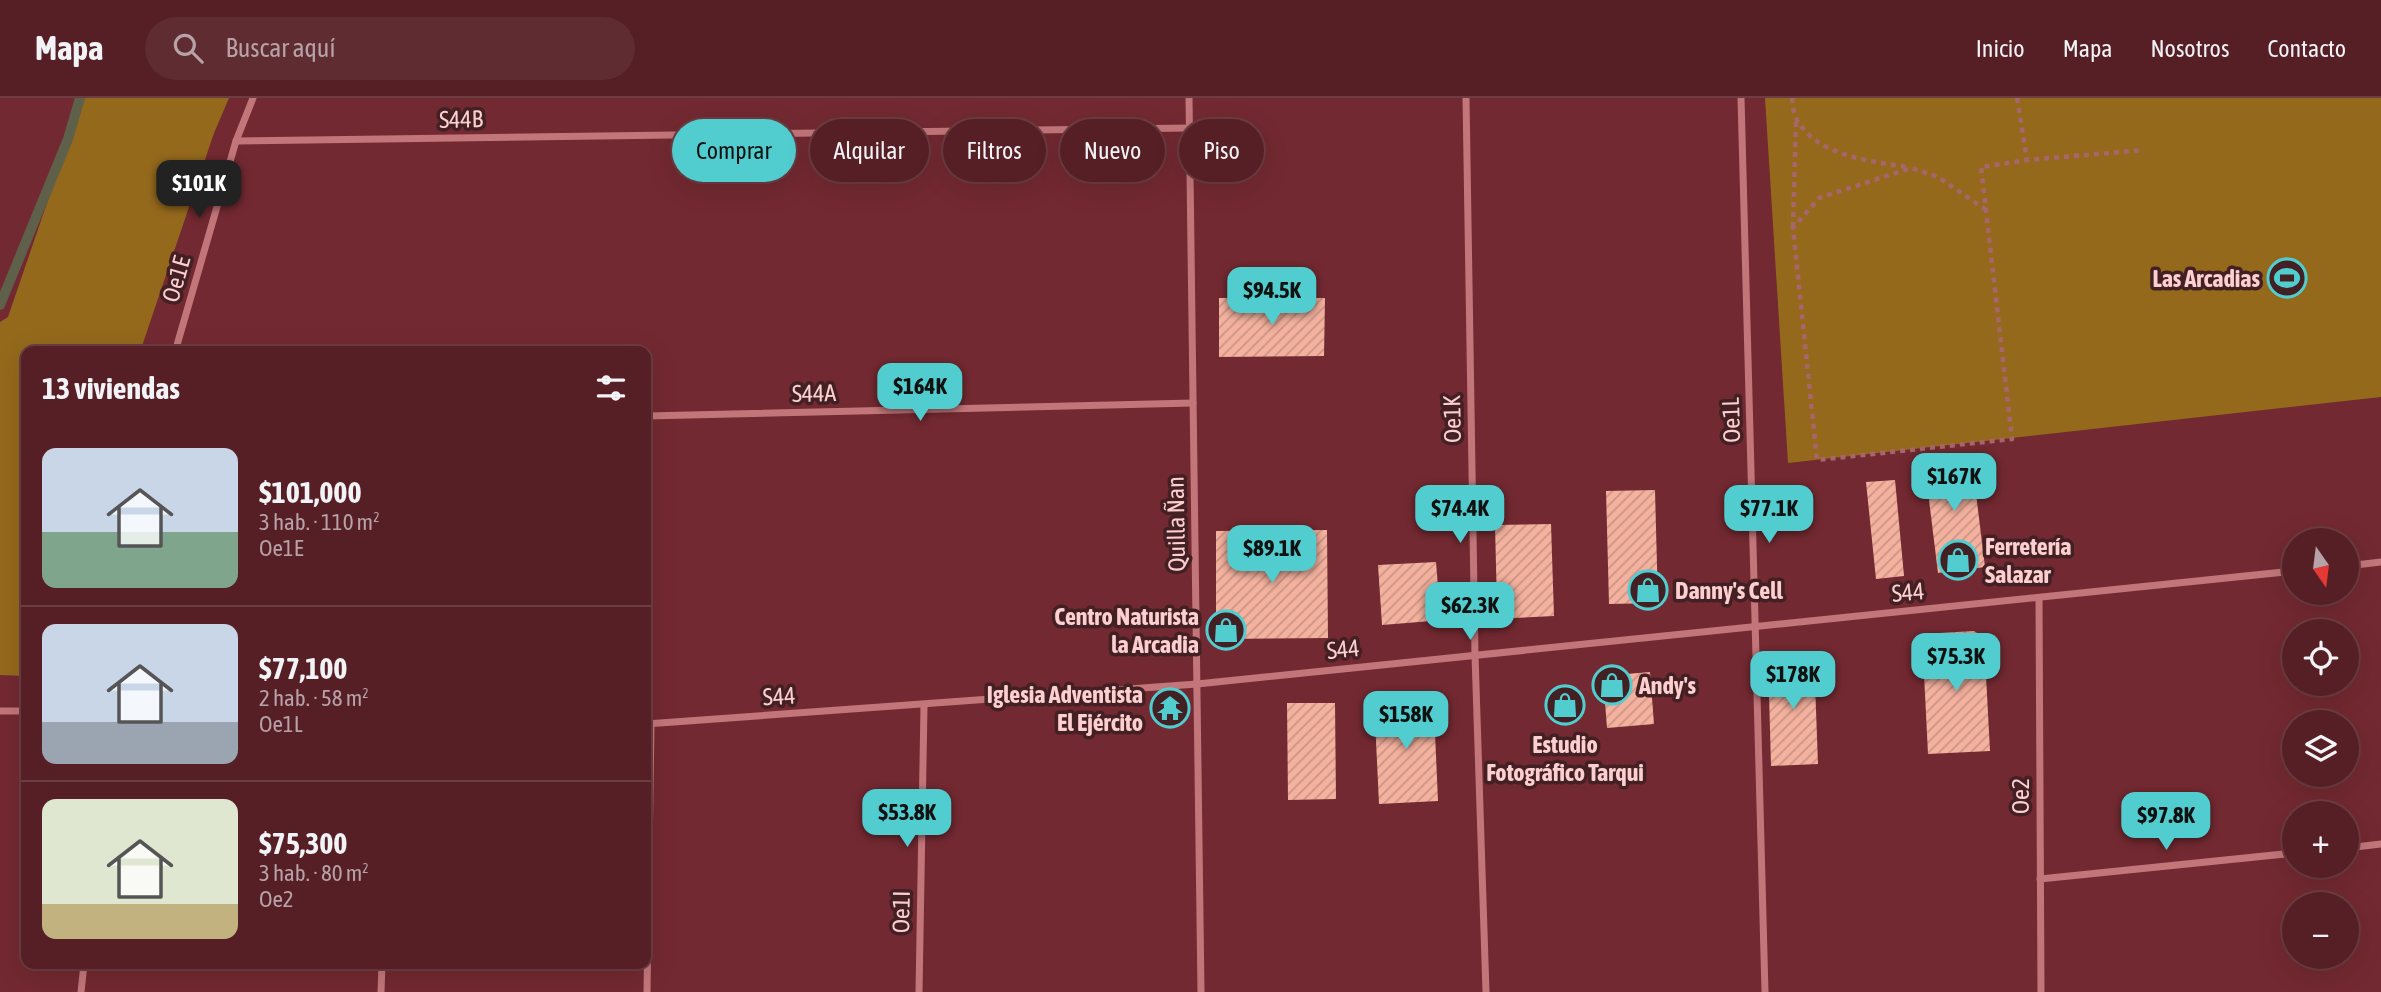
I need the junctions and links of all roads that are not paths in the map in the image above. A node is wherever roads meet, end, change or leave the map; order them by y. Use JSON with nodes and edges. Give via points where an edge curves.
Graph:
{"nodes":[{"id":1,"x":253,"y":98,"type":"edge"},
{"id":2,"x":1189,"y":98,"type":"edge"},
{"id":3,"x":1466,"y":98,"type":"edge"},
{"id":4,"x":1741,"y":98,"type":"edge"},
{"id":5,"x":1190,"y":119,"type":"edge"},
{"id":6,"x":1179,"y":128,"type":"edge"},
{"id":7,"x":236,"y":141,"type":"junction"},
{"id":8,"x":1191,"y":182,"type":"edge"},
{"id":9,"x":177,"y":346,"type":"edge"},
{"id":10,"x":1193,"y":403,"type":"junction"},
{"id":11,"x":651,"y":416,"type":"edge"},
{"id":12,"x":2381,"y":562,"type":"edge"},
{"id":13,"x":2359,"y":565,"type":"edge"},
{"id":14,"x":2282,"y":573,"type":"edge"},
{"id":15,"x":2039,"y":599,"type":"junction"},
{"id":16,"x":1757,"y":625,"type":"junction"},
{"id":17,"x":1475,"y":655,"type":"junction"},
{"id":18,"x":1197,"y":684,"type":"junction"},
{"id":19,"x":924,"y":706,"type":"junction"},
{"id":20,"x":0,"y":711,"type":"edge"},
{"id":21,"x":21,"y":711,"type":"edge"},
{"id":22,"x":651,"y":724,"type":"edge"},
{"id":23,"x":2381,"y":844,"type":"edge"},
{"id":24,"x":2359,"y":847,"type":"edge"},
{"id":25,"x":2282,"y":854,"type":"edge"},
{"id":26,"x":2040,"y":878,"type":"junction"},
{"id":27,"x":83,"y":969,"type":"edge"},
{"id":28,"x":382,"y":969,"type":"edge"},
{"id":29,"x":647,"y":969,"type":"edge"},
{"id":30,"x":81,"y":992,"type":"edge"},
{"id":31,"x":381,"y":992,"type":"edge"},
{"id":32,"x":647,"y":992,"type":"edge"},
{"id":33,"x":919,"y":992,"type":"edge"},
{"id":34,"x":1201,"y":992,"type":"edge"},
{"id":35,"x":1486,"y":992,"type":"edge"},
{"id":36,"x":1765,"y":992,"type":"edge"},
{"id":37,"x":2041,"y":992,"type":"edge"}],
"edges":[{"from":1,"to":7,"type":"street","name":"Oe1E"},
{"from":2,"to":5,"type":"street","name":"Quilla Ñan"},
{"from":3,"to":17,"type":"street","name":"Oe1K"},
{"from":4,"to":16,"type":"street","name":"Oe1L"},
{"from":6,"to":7,"type":"street","name":"S44B"},
{"from":7,"to":9,"type":"street","name":"Oe1E"},
{"from":8,"to":10,"type":"street","name":"Quilla Ñan"},
{"from":10,"to":11,"type":"street","name":"S44A"},
{"from":10,"to":18,"type":"street","name":"Quilla Ñan"},
{"from":12,"to":13,"type":"street"},
{"from":14,"to":15,"type":"street","name":"S44"},
{"from":15,"to":16,"type":"street","name":"S44"},
{"from":15,"to":26,"type":"street","name":"Oe2"},
{"from":16,"to":17,"type":"street","name":"S44"},
{"from":16,"to":36,"type":"street","name":"Oe1L"},
{"from":17,"to":18,"type":"street","name":"S44"},
{"from":17,"to":35,"type":"street","name":"Oe1K"},
{"from":18,"to":19,"type":"street","name":"S44"},
{"from":18,"to":34,"type":"street","name":"Quilla Ñan"},
{"from":19,"to":22,"type":"street","name":"S44"},
{"from":19,"to":33,"type":"street","name":"Oe1I"},
{"from":20,"to":21,"type":"street"},
{"from":23,"to":24,"type":"street"},
{"from":25,"to":26,"type":"street"},
{"from":26,"to":37,"type":"street","name":"Oe2"},
{"from":27,"to":30,"type":"street"},
{"from":28,"to":31,"type":"street"},
{"from":29,"to":32,"type":"street"}]}
